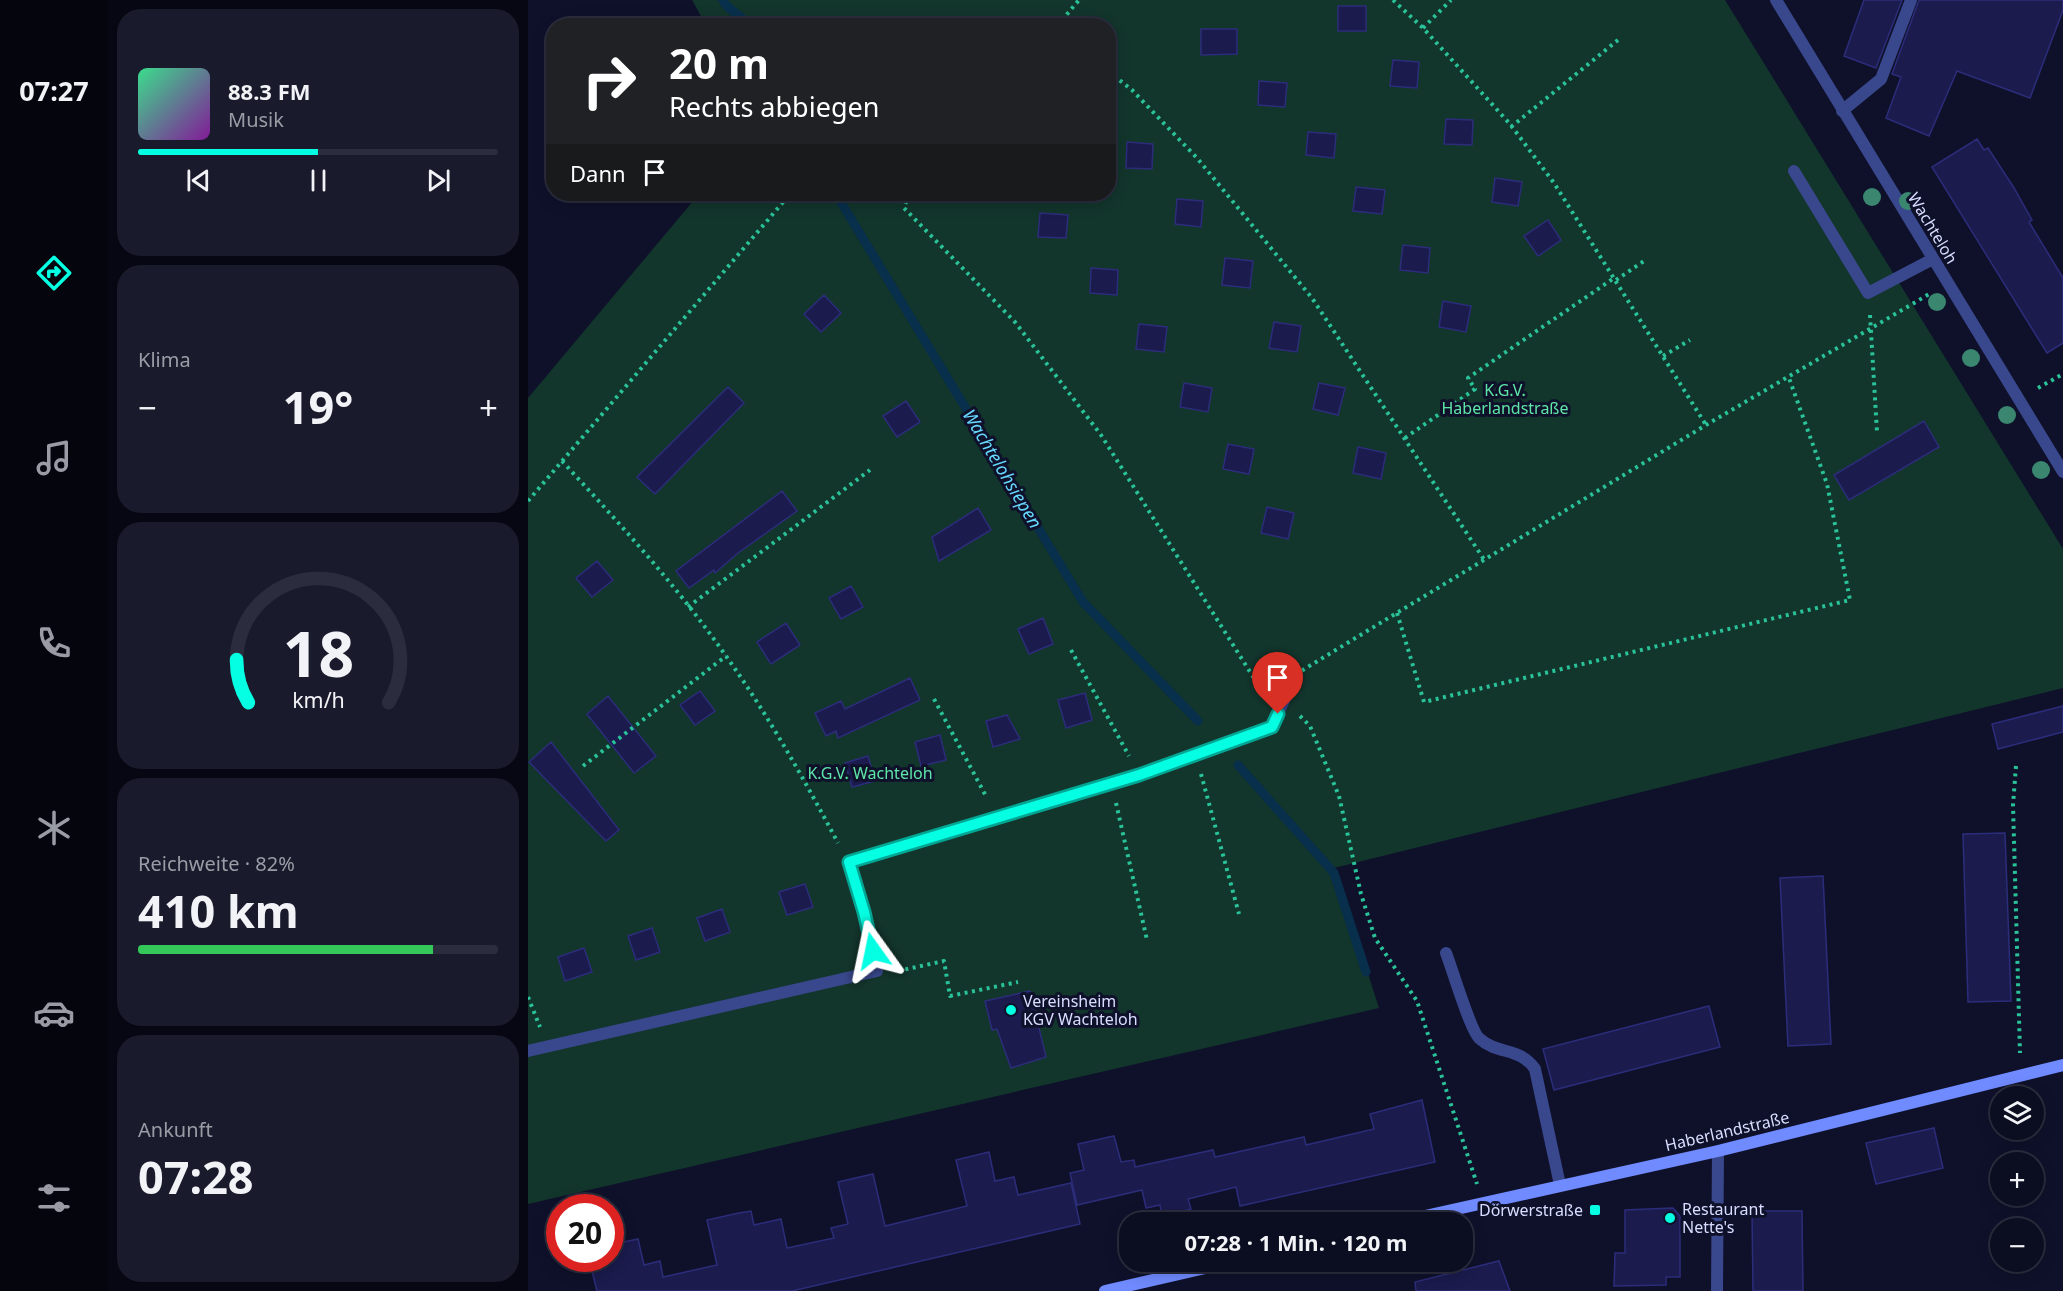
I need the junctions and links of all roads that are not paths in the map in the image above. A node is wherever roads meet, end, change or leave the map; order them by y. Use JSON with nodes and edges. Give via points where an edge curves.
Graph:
{"nodes":[{"id":1,"x":1776,"y":0,"type":"edge"},
{"id":2,"x":1911,"y":0,"type":"edge"},
{"id":3,"x":1842,"y":111,"type":"junction"},
{"id":4,"x":1794,"y":171,"type":"dead end"},
{"id":5,"x":1933,"y":259,"type":"junction"},
{"id":6,"x":2063,"y":472,"type":"edge"},
{"id":7,"x":1284,"y":700,"type":"road end"},
{"id":8,"x":1446,"y":953,"type":"dead end"},
{"id":9,"x":528,"y":1051,"type":"edge"},
{"id":10,"x":2063,"y":1065,"type":"edge"},
{"id":11,"x":1718,"y":1151,"type":"junction"},
{"id":12,"x":1560,"y":1185,"type":"junction"},
{"id":13,"x":1442,"y":1212,"type":"edge"},
{"id":14,"x":1188,"y":1272,"type":"edge"},
{"id":15,"x":1105,"y":1291,"type":"edge"},
{"id":16,"x":1717,"y":1291,"type":"edge"}],
"edges":[{"from":1,"to":3,"type":"street","name":"Wachteloh"},
{"from":2,"to":3,"type":"street","via":[[1881,79]]},
{"from":3,"to":5,"type":"street","name":"Wachteloh"},
{"from":4,"to":5,"type":"street","via":[[1868,293]]},
{"from":5,"to":6,"type":"street","name":"Wachteloh"},
{"from":7,"to":9,"type":"street","via":[[1272,727],[1196,756],[849,862],[877,971]]},
{"from":8,"to":12,"type":"street","via":[[1477,1038],[1528,1059],[1535,1069]]},
{"from":10,"to":11,"type":"street","name":"Haberlandstraße"},
{"from":11,"to":12,"type":"street","name":"Haberlandstraße"},
{"from":11,"to":16,"type":"street"},
{"from":12,"to":13,"type":"street","name":"Haberlandstraße"},
{"from":14,"to":15,"type":"street"}]}
